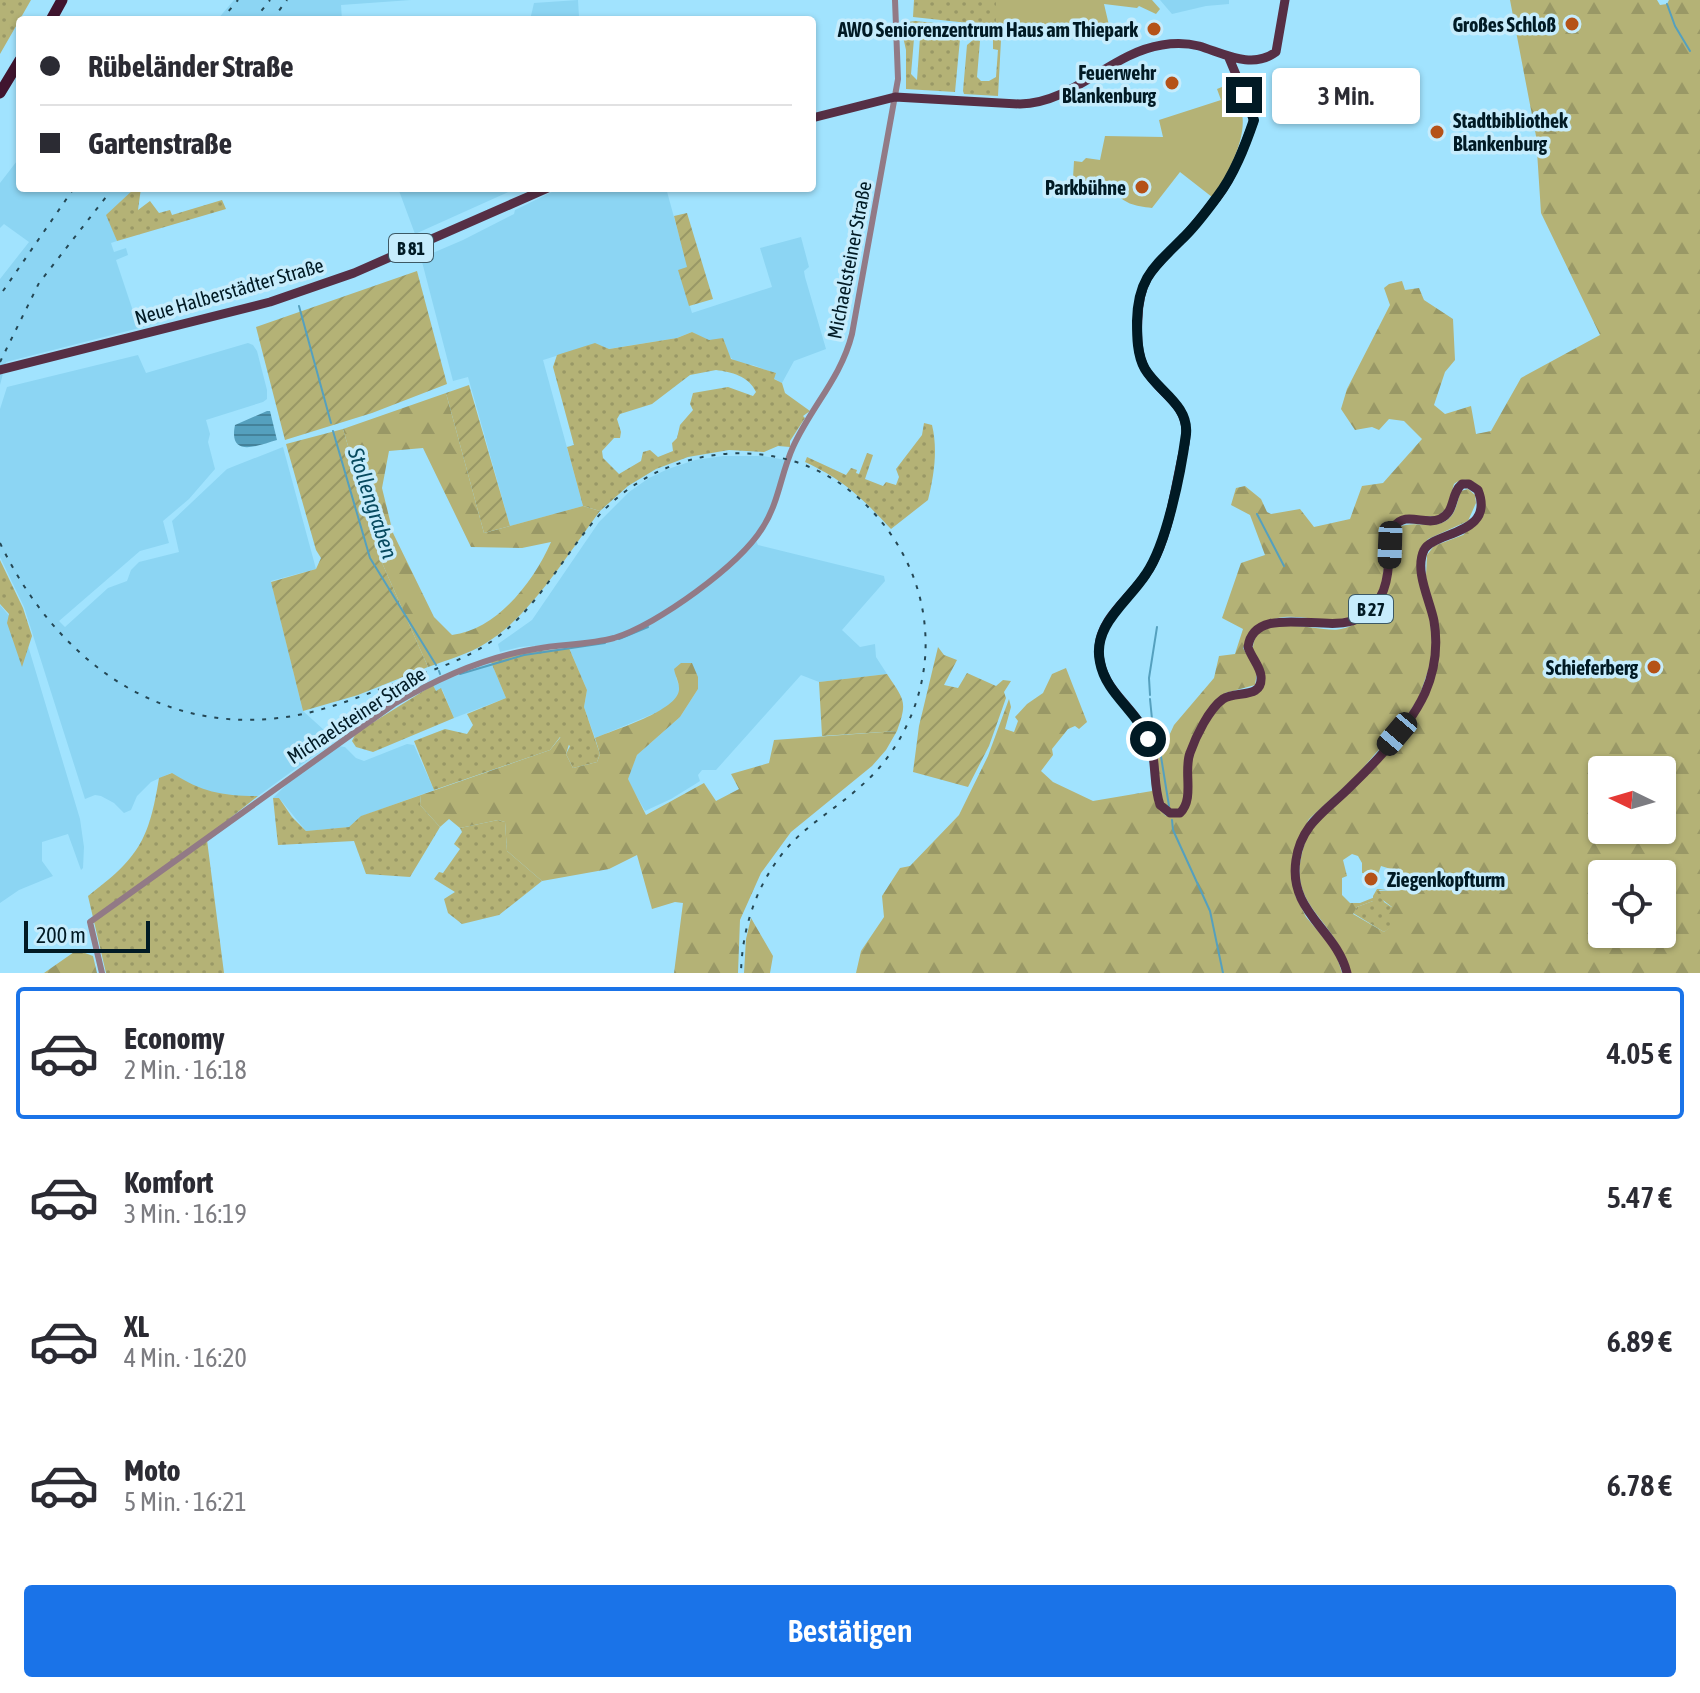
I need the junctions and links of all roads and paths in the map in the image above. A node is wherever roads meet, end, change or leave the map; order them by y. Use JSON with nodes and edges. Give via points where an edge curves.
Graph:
{"nodes":[{"id":1,"x":895,"y":0,"type":"edge"},
{"id":2,"x":1285,"y":0,"type":"edge"},
{"id":3,"x":1229,"y":58,"type":"junction"},
{"id":4,"x":16,"y":67,"type":"edge"},
{"id":5,"x":16,"y":80,"type":"edge"},
{"id":6,"x":0,"y":93,"type":"edge"},
{"id":7,"x":895,"y":97,"type":"junction"},
{"id":8,"x":0,"y":106,"type":"edge"},
{"id":9,"x":816,"y":117,"type":"edge"},
{"id":10,"x":539,"y":192,"type":"edge"},
{"id":11,"x":1,"y":370,"type":"edge"},
{"id":12,"x":102,"y":973,"type":"edge"},
{"id":13,"x":1347,"y":973,"type":"edge"}],
"edges":[{"from":1,"to":7,"type":"street","name":"Michaelsteiner Straße"},
{"from":2,"to":3,"type":"main road","via":[[1276,52]]},
{"from":3,"to":7,"type":"main road","via":[[1191,45],[1156,46],[1115,62],[1054,99],[1033,104]]},
{"from":3,"to":13,"type":"main road","number":"B 27","via":[[1253,115],[1249,134],[1218,196],[1143,284],[1137,321],[1141,360],[1187,424],[1182,455],[1157,553],[1105,627],[1099,659],[1104,677],[1142,726],[1153,755],[1159,803],[1177,814],[1187,801],[1190,753],[1211,713],[1224,699],[1252,693],[1260,683],[1261,672],[1248,647],[1254,633],[1283,621],[1334,625],[1361,617],[1375,606],[1385,587],[1396,524],[1439,519],[1451,508],[1458,487],[1466,483],[1478,490],[1480,507],[1472,522],[1461,532],[1431,542],[1423,553],[1436,640],[1422,698],[1360,777],[1313,820],[1299,846],[1295,871],[1301,900],[1339,952]]},
{"from":4,"to":6,"type":"highway"},
{"from":5,"to":8,"type":"highway"},
{"from":7,"to":9,"type":"main road"},
{"from":7,"to":12,"type":"street","name":"Michaelsteiner Straße","via":[[848,350],[793,448],[771,513],[743,552],[638,628],[614,638],[504,655],[418,689],[90,922]]},
{"from":10,"to":11,"type":"main road","name":"Neue Halberstädter Straße","number":"B 81","via":[[354,273],[284,297]]}]}
